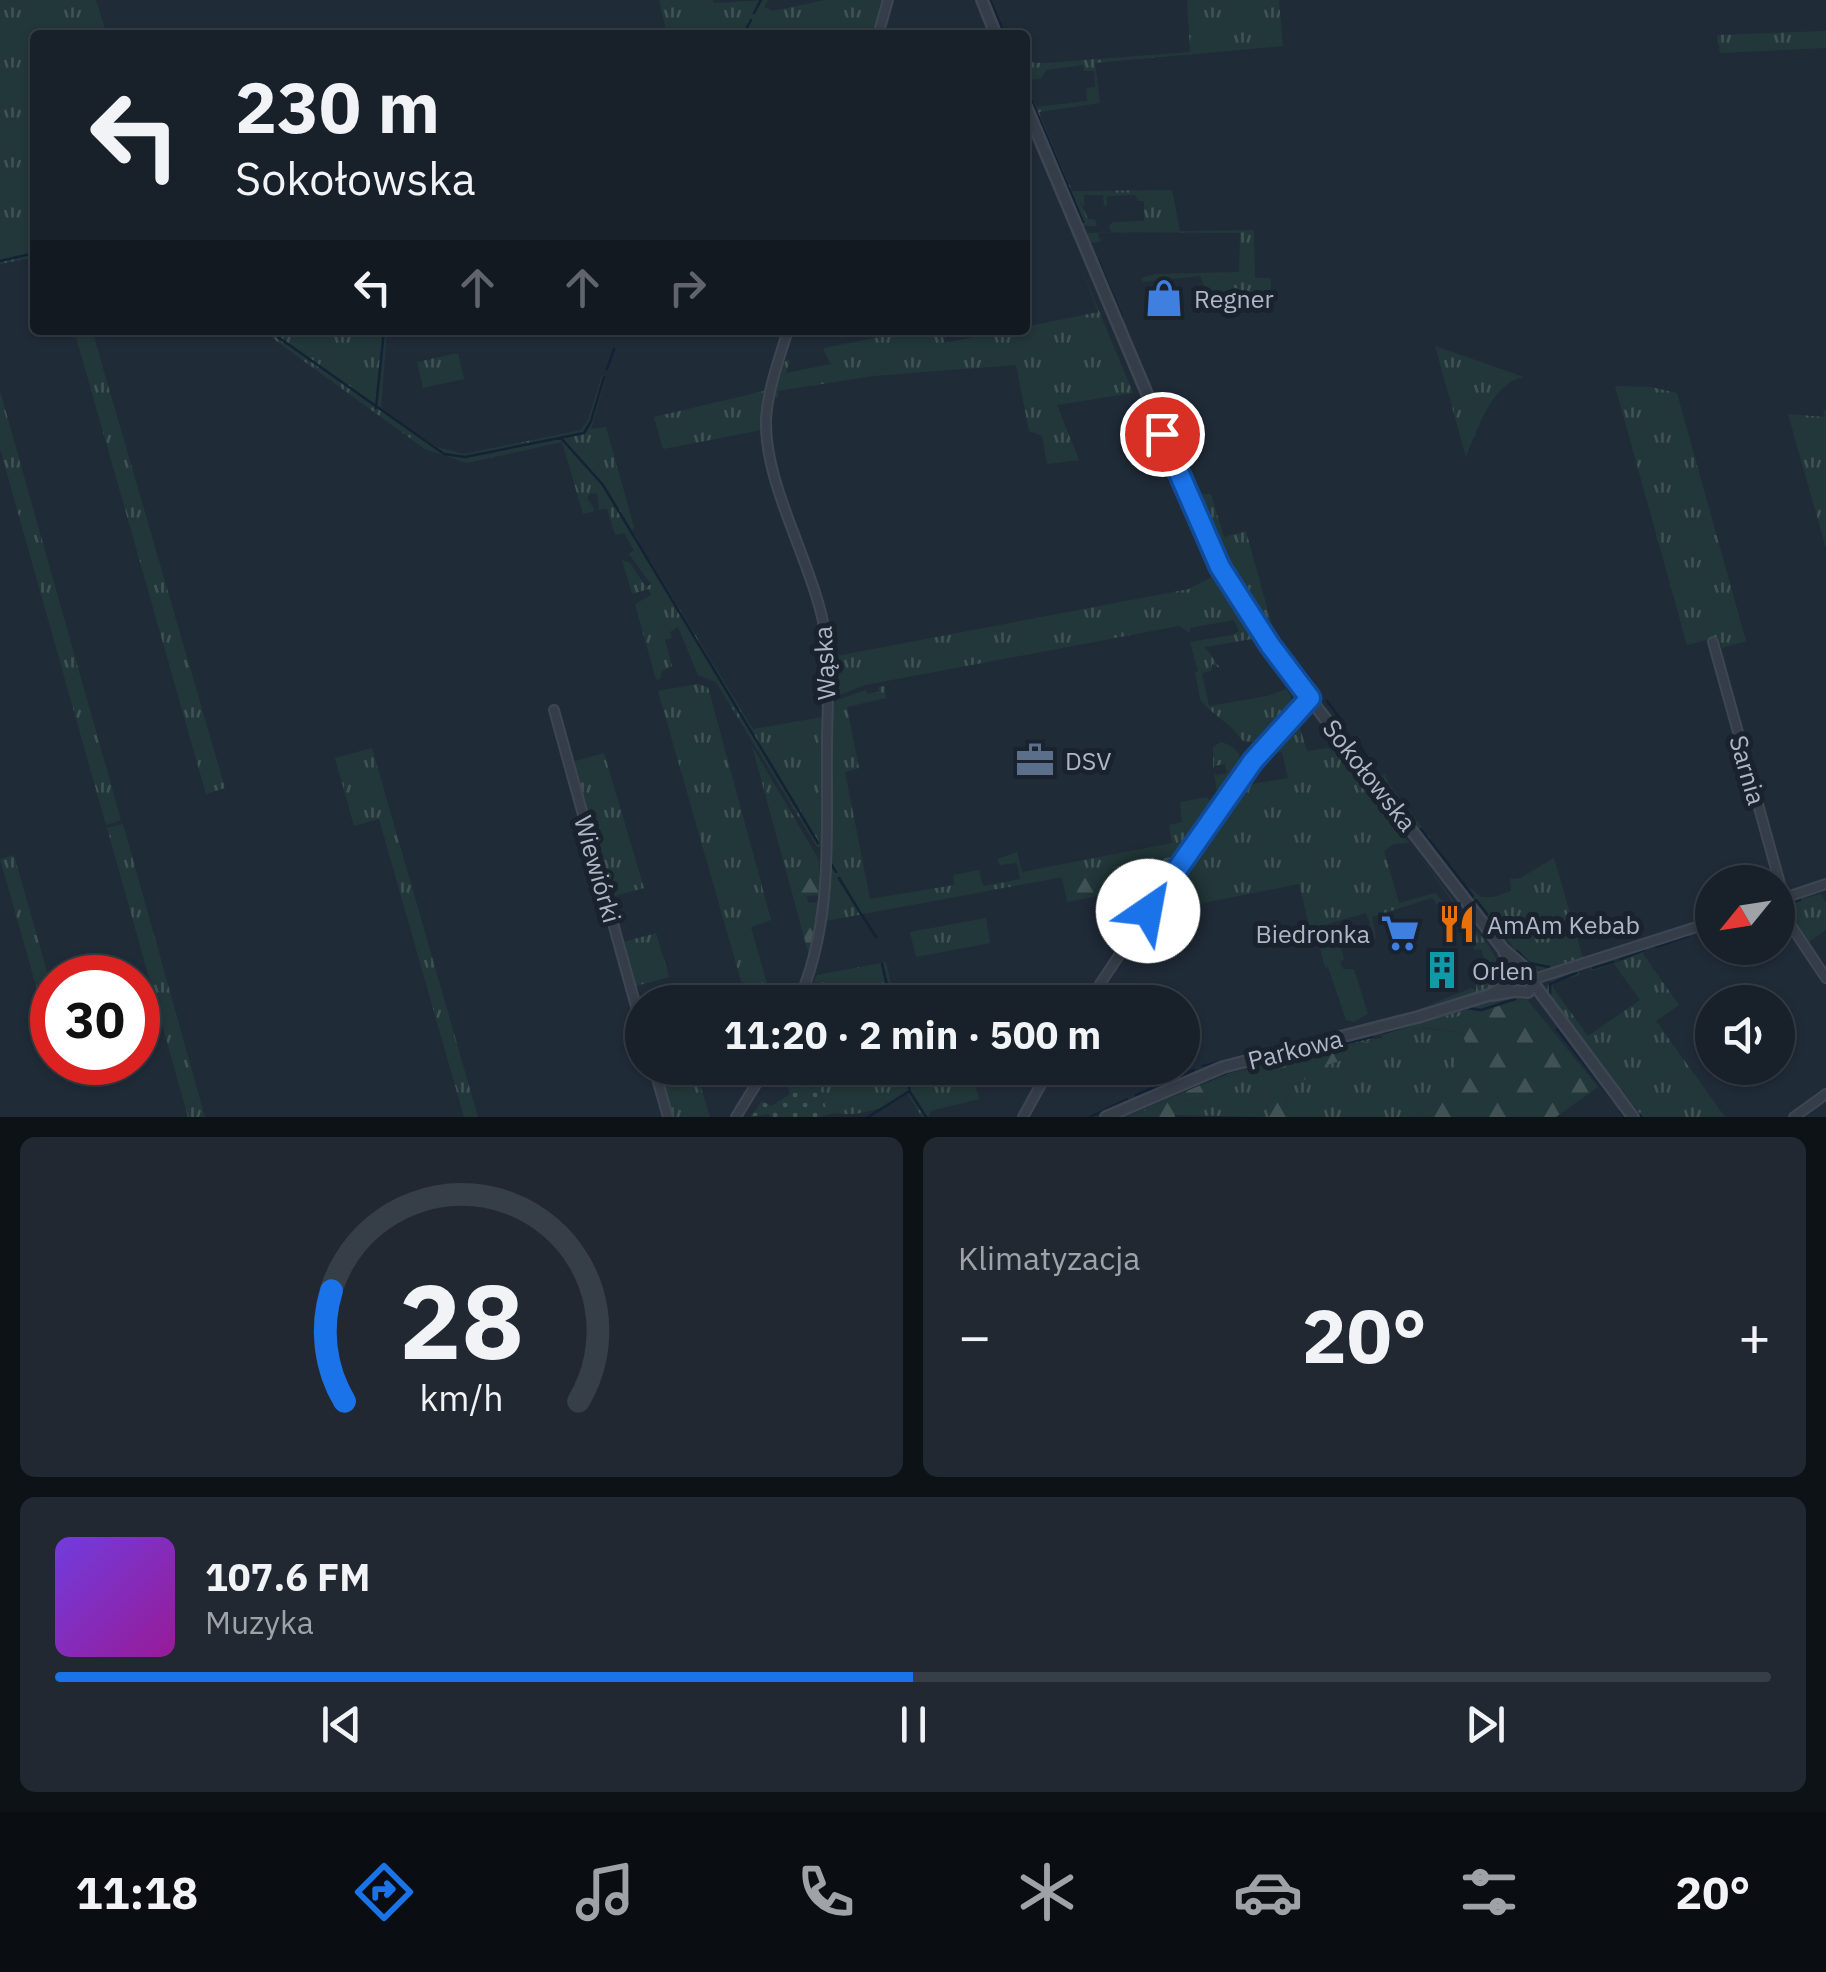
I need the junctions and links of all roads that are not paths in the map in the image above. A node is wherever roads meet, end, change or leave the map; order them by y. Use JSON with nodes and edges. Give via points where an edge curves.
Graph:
{"nodes":[{"id":1,"x":888,"y":0,"type":"edge"},
{"id":2,"x":982,"y":0,"type":"edge"},
{"id":3,"x":879,"y":30,"type":"edge"},
{"id":4,"x":994,"y":30,"type":"edge"},
{"id":5,"x":1030,"y":116,"type":"edge"},
{"id":6,"x":787,"y":335,"type":"edge"},
{"id":7,"x":1713,"y":642,"type":"dead end"},
{"id":8,"x":1310,"y":698,"type":"junction"},
{"id":9,"x":554,"y":710,"type":"dead end"},
{"id":10,"x":1771,"y":865,"type":"edge"},
{"id":11,"x":1826,"y":884,"type":"edge"},
{"id":12,"x":1795,"y":895,"type":"edge"},
{"id":13,"x":1795,"y":926,"type":"edge"},
{"id":14,"x":1695,"y":928,"type":"edge"},
{"id":15,"x":1504,"y":949,"type":"junction"},
{"id":16,"x":1524,"y":970,"type":"junction"},
{"id":17,"x":1826,"y":978,"type":"edge"},
{"id":18,"x":1513,"y":982,"type":"junction"},
{"id":19,"x":630,"y":985,"type":"edge"},
{"id":20,"x":804,"y":985,"type":"edge"},
{"id":21,"x":1099,"y":985,"type":"edge"},
{"id":22,"x":1532,"y":985,"type":"junction"},
{"id":23,"x":659,"y":1085,"type":"edge"},
{"id":24,"x":756,"y":1085,"type":"edge"},
{"id":25,"x":1041,"y":1085,"type":"edge"},
{"id":26,"x":1826,"y":1094,"type":"edge"},
{"id":27,"x":1807,"y":1114,"type":"edge"},
{"id":28,"x":668,"y":1117,"type":"edge"},
{"id":29,"x":736,"y":1117,"type":"edge"},
{"id":30,"x":1023,"y":1117,"type":"edge"},
{"id":31,"x":1106,"y":1117,"type":"edge"},
{"id":32,"x":1633,"y":1117,"type":"edge"},
{"id":33,"x":1794,"y":1117,"type":"edge"}],
"edges":[{"from":1,"to":3,"type":"street"},
{"from":2,"to":4,"type":"street"},
{"from":5,"to":8,"type":"street","name":"Sokołowska","via":[[1209,545]]},
{"from":6,"to":20,"type":"street","name":"Wąska","via":[[766,428],[816,594],[828,660],[828,848],[823,914]]},
{"from":7,"to":10,"type":"street","name":"Sarnia"},
{"from":8,"to":15,"type":"street","name":"Sokołowska"},
{"from":8,"to":21,"type":"street","via":[[1213,814]]},
{"from":9,"to":19,"type":"street","name":"Wiewiórki"},
{"from":11,"to":12,"type":"street"},
{"from":13,"to":17,"type":"street","name":"Sarnia"},
{"from":14,"to":22,"type":"street"},
{"from":15,"to":16,"type":"street","name":"Sokołowska"},
{"from":15,"to":18,"type":"street","name":"Sokołowska"},
{"from":16,"to":18,"type":"street"},
{"from":16,"to":22,"type":"street","name":"Sokołowska"},
{"from":18,"to":22,"type":"street"},
{"from":18,"to":31,"type":"street","name":"Parkowa","via":[[1498,996],[1229,1065]]},
{"from":22,"to":32,"type":"street","name":"Sokołowska"},
{"from":23,"to":28,"type":"street"},
{"from":24,"to":29,"type":"street"},
{"from":25,"to":30,"type":"street"},
{"from":26,"to":27,"type":"street"},
{"from":27,"to":33,"type":"street"}]}
